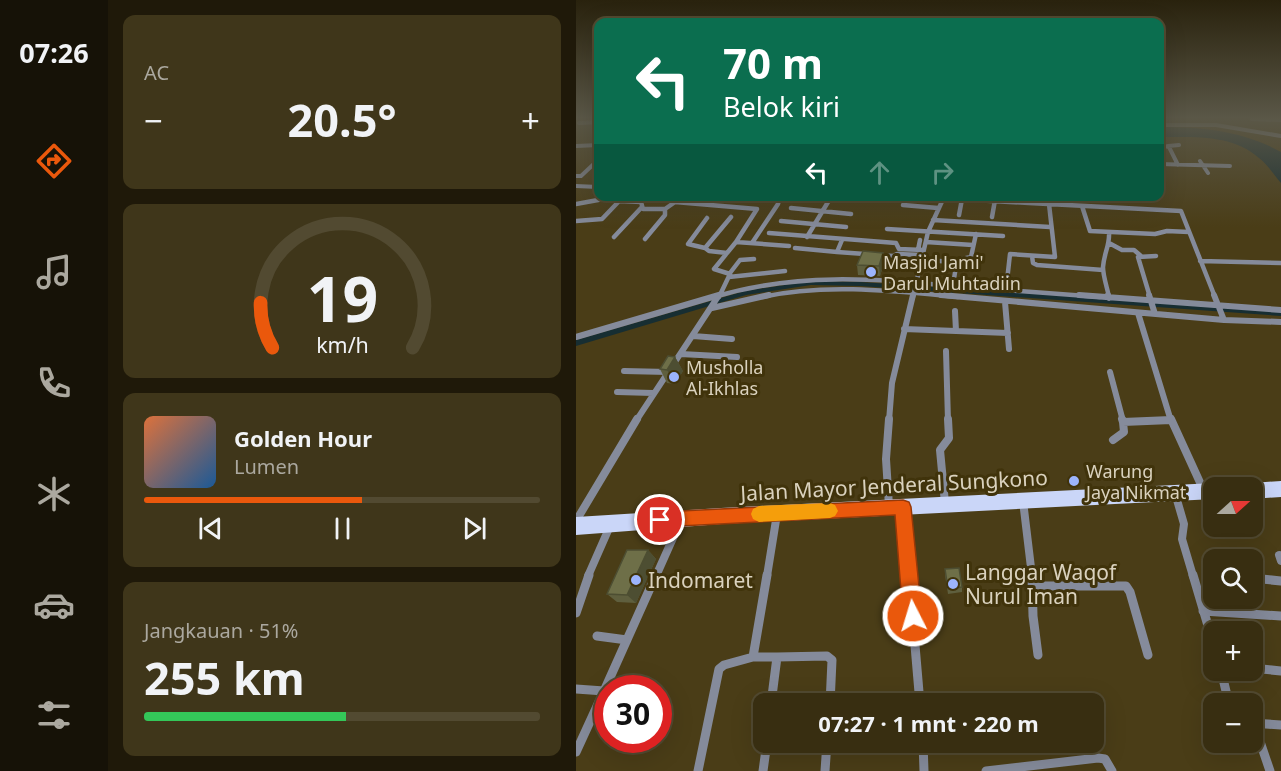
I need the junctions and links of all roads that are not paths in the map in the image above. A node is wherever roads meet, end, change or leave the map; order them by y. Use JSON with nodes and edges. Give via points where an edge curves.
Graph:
{"nodes":[{"id":1,"x":1173,"y":155,"type":"edge"},
{"id":2,"x":594,"y":163,"type":"edge"},
{"id":3,"x":1201,"y":163,"type":"junction"},
{"id":4,"x":1164,"y":164,"type":"edge"},
{"id":5,"x":1178,"y":165,"type":"junction"},
{"id":6,"x":1230,"y":166,"type":"dead end"},
{"id":7,"x":1208,"y":173,"type":"dead end"},
{"id":8,"x":578,"y":177,"type":"edge"},
{"id":9,"x":576,"y":186,"type":"edge"},
{"id":10,"x":594,"y":187,"type":"edge"},
{"id":11,"x":594,"y":201,"type":"edge"},
{"id":12,"x":619,"y":201,"type":"joint"},
{"id":13,"x":644,"y":201,"type":"edge"},
{"id":14,"x":778,"y":201,"type":"edge"},
{"id":15,"x":828,"y":201,"type":"edge"},
{"id":16,"x":942,"y":201,"type":"edge"},
{"id":17,"x":962,"y":201,"type":"edge"},
{"id":18,"x":995,"y":201,"type":"edge"},
{"id":19,"x":1021,"y":201,"type":"edge"},
{"id":20,"x":1029,"y":202,"type":"joint"},
{"id":21,"x":576,"y":204,"type":"edge"},
{"id":22,"x":1048,"y":204,"type":"junction"},
{"id":23,"x":641,"y":205,"type":"junction"},
{"id":24,"x":903,"y":205,"type":"dead end"},
{"id":25,"x":1082,"y":206,"type":"junction"},
{"id":26,"x":791,"y":208,"type":"dead end"},
{"id":27,"x":938,"y":208,"type":"junction"},
{"id":28,"x":665,"y":210,"type":"junction"},
{"id":29,"x":822,"y":211,"type":"junction"},
{"id":30,"x":851,"y":213,"type":"dead end"},
{"id":31,"x":959,"y":215,"type":"dead end"},
{"id":32,"x":730,"y":217,"type":"dead end"},
{"id":33,"x":992,"y":217,"type":"dead end"},
{"id":34,"x":707,"y":218,"type":"dead end"},
{"id":35,"x":933,"y":220,"type":"junction"},
{"id":36,"x":576,"y":221,"type":"edge"},
{"id":37,"x":782,"y":221,"type":"dead end"},
{"id":38,"x":815,"y":224,"type":"junction"},
{"id":39,"x":846,"y":227,"type":"dead end"},
{"id":40,"x":1050,"y":227,"type":"junction"},
{"id":41,"x":887,"y":229,"type":"dead end"},
{"id":42,"x":928,"y":232,"type":"junction"},
{"id":43,"x":1109,"y":232,"type":"junction"},
{"id":44,"x":1189,"y":232,"type":"junction"},
{"id":45,"x":769,"y":233,"type":"dead end"},
{"id":46,"x":976,"y":234,"type":"junction"},
{"id":47,"x":1003,"y":236,"type":"dead end"},
{"id":48,"x":614,"y":237,"type":"dead end"},
{"id":49,"x":807,"y":237,"type":"junction"},
{"id":50,"x":645,"y":238,"type":"dead end"},
{"id":51,"x":843,"y":240,"type":"junction"},
{"id":52,"x":923,"y":241,"type":"junction"},
{"id":53,"x":736,"y":242,"type":"junction"},
{"id":54,"x":752,"y":243,"type":"junction"},
{"id":55,"x":1110,"y":243,"type":"junction"},
{"id":56,"x":973,"y":244,"type":"junction"},
{"id":57,"x":789,"y":246,"type":"dead end"},
{"id":58,"x":705,"y":248,"type":"junction"},
{"id":59,"x":795,"y":248,"type":"dead end"},
{"id":60,"x":898,"y":251,"type":"junction"},
{"id":61,"x":837,"y":252,"type":"junction"},
{"id":62,"x":727,"y":253,"type":"junction"},
{"id":63,"x":920,"y":254,"type":"junction"},
{"id":64,"x":1141,"y":255,"type":"junction"},
{"id":65,"x":1032,"y":256,"type":"junction"},
{"id":66,"x":1156,"y":256,"type":"dead end"},
{"id":67,"x":754,"y":259,"type":"dead end"},
{"id":68,"x":1200,"y":261,"type":"junction"},
{"id":69,"x":957,"y":262,"type":"junction"},
{"id":70,"x":1281,"y":263,"type":"edge"},
{"id":71,"x":915,"y":265,"type":"dead end"},
{"id":72,"x":1103,"y":270,"type":"junction"},
{"id":73,"x":785,"y":271,"type":"dead end"},
{"id":74,"x":729,"y":275,"type":"junction"},
{"id":75,"x":916,"y":283,"type":"junction"},
{"id":76,"x":953,"y":285,"type":"junction"},
{"id":77,"x":1006,"y":290,"type":"junction"},
{"id":78,"x":913,"y":292,"type":"junction"},
{"id":79,"x":718,"y":296,"type":"junction"},
{"id":80,"x":1109,"y":298,"type":"junction"},
{"id":81,"x":1005,"y":302,"type":"junction"},
{"id":82,"x":1152,"y":302,"type":"junction"},
{"id":83,"x":713,"y":307,"type":"junction"},
{"id":84,"x":1218,"y":307,"type":"junction"},
{"id":85,"x":1281,"y":310,"type":"edge"},
{"id":86,"x":955,"y":311,"type":"dead end"},
{"id":87,"x":1138,"y":313,"type":"junction"},
{"id":88,"x":1155,"y":313,"type":"junction"},
{"id":89,"x":1223,"y":319,"type":"junction"},
{"id":90,"x":1281,"y":322,"type":"edge"},
{"id":91,"x":904,"y":329,"type":"junction"},
{"id":92,"x":957,"y":331,"type":"junction"},
{"id":93,"x":1008,"y":333,"type":"junction"},
{"id":94,"x":693,"y":336,"type":"junction"},
{"id":95,"x":576,"y":337,"type":"edge"},
{"id":96,"x":732,"y":339,"type":"dead end"},
{"id":97,"x":1009,"y":349,"type":"dead end"},
{"id":98,"x":946,"y":351,"type":"dead end"},
{"id":99,"x":681,"y":354,"type":"junction"},
{"id":100,"x":737,"y":357,"type":"dead end"},
{"id":101,"x":624,"y":371,"type":"dead end"},
{"id":102,"x":668,"y":372,"type":"junction"},
{"id":103,"x":1110,"y":372,"type":"dead end"},
{"id":104,"x":617,"y":392,"type":"dead end"},
{"id":105,"x":653,"y":393,"type":"junction"},
{"id":106,"x":1171,"y":420,"type":"junction"},
{"id":107,"x":1123,"y":422,"type":"junction"},
{"id":108,"x":1113,"y":440,"type":"dead end"},
{"id":109,"x":1203,"y":481,"type":"edge"},
{"id":110,"x":1281,"y":489,"type":"edge"},
{"id":111,"x":1263,"y":490,"type":"edge"},
{"id":112,"x":1203,"y":492,"type":"edge"},
{"id":113,"x":1175,"y":493,"type":"junction"},
{"id":114,"x":1022,"y":500,"type":"junction"},
{"id":115,"x":945,"y":504,"type":"junction"},
{"id":116,"x":896,"y":507,"type":"junction"},
{"id":117,"x":777,"y":513,"type":"junction"},
{"id":118,"x":681,"y":518,"type":"junction"},
{"id":119,"x":576,"y":521,"type":"edge"},
{"id":120,"x":612,"y":523,"type":"junction"},
{"id":121,"x":576,"y":526,"type":"edge"},
{"id":122,"x":1263,"y":579,"type":"edge"},
{"id":123,"x":1281,"y":580,"type":"edge"},
{"id":124,"x":1033,"y":586,"type":"junction"},
{"id":125,"x":1203,"y":611,"type":"junction"},
{"id":126,"x":576,"y":613,"type":"edge"},
{"id":127,"x":1281,"y":615,"type":"edge"},
{"id":128,"x":1206,"y":621,"type":"edge"},
{"id":129,"x":597,"y":636,"type":"dead end"},
{"id":130,"x":627,"y":640,"type":"junction"},
{"id":131,"x":1038,"y":655,"type":"dead end"},
{"id":132,"x":1148,"y":655,"type":"dead end"},
{"id":133,"x":753,"y":657,"type":"junction"},
{"id":134,"x":777,"y":657,"type":"junction"},
{"id":135,"x":1263,"y":669,"type":"edge"},
{"id":136,"x":1281,"y":671,"type":"edge"},
{"id":137,"x":611,"y":675,"type":"edge"},
{"id":138,"x":576,"y":689,"type":"edge"},
{"id":139,"x":594,"y":690,"type":"edge"},
{"id":140,"x":772,"y":693,"type":"edge"},
{"id":141,"x":830,"y":693,"type":"edge"},
{"id":142,"x":919,"y":693,"type":"edge"},
{"id":143,"x":594,"y":713,"type":"edge"},
{"id":144,"x":1263,"y":724,"type":"edge"},
{"id":145,"x":1281,"y":725,"type":"edge"},
{"id":146,"x":576,"y":752,"type":"edge"},
{"id":147,"x":1263,"y":752,"type":"edge"},
{"id":148,"x":765,"y":753,"type":"edge"},
{"id":149,"x":826,"y":753,"type":"edge"},
{"id":150,"x":923,"y":753,"type":"edge"},
{"id":151,"x":698,"y":771,"type":"edge"},
{"id":152,"x":763,"y":771,"type":"edge"},
{"id":153,"x":825,"y":771,"type":"edge"},
{"id":154,"x":924,"y":771,"type":"edge"},
{"id":155,"x":986,"y":771,"type":"edge"},
{"id":156,"x":1112,"y":771,"type":"edge"},
{"id":157,"x":1270,"y":771,"type":"edge"}],
"edges":[{"from":1,"to":5,"type":"street"},
{"from":2,"to":8,"type":"street"},
{"from":3,"to":5,"type":"street"},
{"from":3,"to":6,"type":"street"},
{"from":3,"to":7,"type":"street"},
{"from":4,"to":5,"type":"street"},
{"from":9,"to":10,"type":"street"},
{"from":11,"to":21,"type":"street"},
{"from":12,"to":23,"type":"street"},
{"from":12,"to":36,"type":"street","via":[[602,219]]},
{"from":13,"to":23,"type":"street"},
{"from":14,"to":54,"type":"street"},
{"from":15,"to":29,"type":"street"},
{"from":16,"to":27,"type":"street"},
{"from":17,"to":31,"type":"street"},
{"from":18,"to":33,"type":"street"},
{"from":19,"to":20,"type":"street"},
{"from":20,"to":22,"type":"street"},
{"from":22,"to":25,"type":"street"},
{"from":22,"to":40,"type":"street"},
{"from":23,"to":28,"type":"street"},
{"from":23,"to":48,"type":"street"},
{"from":24,"to":27,"type":"street"},
{"from":25,"to":43,"type":"street","via":[[1088,230]]},
{"from":25,"to":44,"type":"street","via":[[1176,209],[1183,212]]},
{"from":26,"to":29,"type":"street"},
{"from":27,"to":35,"type":"street"},
{"from":28,"to":50,"type":"street"},
{"from":28,"to":53,"type":"street","via":[[675,202],[756,208]]},
{"from":29,"to":30,"type":"street"},
{"from":29,"to":38,"type":"street"},
{"from":32,"to":58,"type":"street"},
{"from":34,"to":58,"type":"street","via":[[688,244]]},
{"from":35,"to":40,"type":"street"},
{"from":35,"to":42,"type":"street"},
{"from":37,"to":38,"type":"street"},
{"from":38,"to":39,"type":"street"},
{"from":38,"to":49,"type":"street"},
{"from":40,"to":65,"type":"street","via":[[1055,257]]},
{"from":41,"to":42,"type":"street"},
{"from":42,"to":46,"type":"street"},
{"from":42,"to":52,"type":"street"},
{"from":43,"to":44,"type":"street"},
{"from":43,"to":55,"type":"street"},
{"from":44,"to":68,"type":"street"},
{"from":45,"to":49,"type":"street"},
{"from":46,"to":47,"type":"street"},
{"from":46,"to":56,"type":"street"},
{"from":49,"to":51,"type":"street"},
{"from":51,"to":60,"type":"street","via":[[896,243]]},
{"from":51,"to":61,"type":"street"},
{"from":52,"to":56,"type":"street"},
{"from":52,"to":63,"type":"street"},
{"from":53,"to":54,"type":"street"},
{"from":53,"to":62,"type":"street"},
{"from":54,"to":57,"type":"street"},
{"from":55,"to":64,"type":"street"},
{"from":55,"to":72,"type":"street"},
{"from":56,"to":69,"type":"street","via":[[970,257]]},
{"from":58,"to":62,"type":"street"},
{"from":59,"to":61,"type":"street"},
{"from":60,"to":61,"type":"street","via":[[893,256]]},
{"from":60,"to":63,"type":"street"},
{"from":62,"to":74,"type":"street","via":[[714,270]]},
{"from":63,"to":69,"type":"street"},
{"from":63,"to":71,"type":"street"},
{"from":63,"to":75,"type":"street"},
{"from":64,"to":66,"type":"street"},
{"from":64,"to":82,"type":"street","via":[[1138,257]]},
{"from":65,"to":72,"type":"street","via":[[1037,265]]},
{"from":65,"to":77,"type":"street","via":[[1009,255]]},
{"from":67,"to":74,"type":"street","via":[[740,260]]},
{"from":68,"to":70,"type":"street"},
{"from":68,"to":84,"type":"street"},
{"from":69,"to":76,"type":"street"},
{"from":72,"to":80,"type":"street"},
{"from":73,"to":74,"type":"street"},
{"from":74,"to":79,"type":"street"},
{"from":75,"to":76,"type":"street"},
{"from":75,"to":78,"type":"street"},
{"from":75,"to":79,"type":"street","via":[[819,278],[759,285]]},
{"from":76,"to":77,"type":"street"},
{"from":77,"to":80,"type":"street"},
{"from":78,"to":81,"type":"street"},
{"from":78,"to":83,"type":"street","via":[[784,292]]},
{"from":78,"to":91,"type":"street"},
{"from":79,"to":83,"type":"street"},
{"from":79,"to":95,"type":"street"},
{"from":80,"to":82,"type":"street"},
{"from":81,"to":87,"type":"street"},
{"from":81,"to":93,"type":"street"},
{"from":82,"to":84,"type":"street"},
{"from":82,"to":88,"type":"street"},
{"from":83,"to":94,"type":"street"},
{"from":84,"to":85,"type":"street"},
{"from":84,"to":89,"type":"street"},
{"from":86,"to":92,"type":"street"},
{"from":87,"to":88,"type":"street"},
{"from":87,"to":106,"type":"street"},
{"from":88,"to":89,"type":"street"},
{"from":89,"to":90,"type":"street"},
{"from":91,"to":92,"type":"street"},
{"from":91,"to":116,"type":"street","via":[[888,413],[886,459]]},
{"from":92,"to":93,"type":"street"},
{"from":93,"to":97,"type":"street"},
{"from":94,"to":96,"type":"street"},
{"from":94,"to":99,"type":"street"},
{"from":98,"to":115,"type":"street","via":[[949,438],[940,450]]},
{"from":99,"to":100,"type":"street"},
{"from":99,"to":102,"type":"street"},
{"from":101,"to":102,"type":"street"},
{"from":102,"to":105,"type":"street"},
{"from":103,"to":107,"type":"street"},
{"from":104,"to":105,"type":"street"},
{"from":105,"to":119,"type":"street"},
{"from":106,"to":107,"type":"street"},
{"from":106,"to":109,"type":"street"},
{"from":107,"to":108,"type":"street","via":[[1124,432]]},
{"from":110,"to":111,"type":"main road"},
{"from":112,"to":113,"type":"main road","name":"Jalan Mayor Jenderal Sungkono"},
{"from":113,"to":114,"type":"main road","name":"Jalan Mayor Jenderal Sungkono"},
{"from":113,"to":125,"type":"street","via":[[1184,524],[1182,539]]},
{"from":114,"to":115,"type":"main road","name":"Jalan Mayor Jenderal Sungkono"},
{"from":114,"to":124,"type":"street"},
{"from":115,"to":116,"type":"main road","name":"Jalan Mayor Jenderal Sungkono"},
{"from":116,"to":117,"type":"main road","name":"Jalan Mayor Jenderal Sungkono"},
{"from":116,"to":142,"type":"street"},
{"from":117,"to":118,"type":"main road","name":"Jalan Mayor Jenderal Sungkono"},
{"from":117,"to":133,"type":"street"},
{"from":118,"to":120,"type":"main road","name":"Jalan Mayor Jenderal Sungkono"},
{"from":118,"to":130,"type":"street"},
{"from":120,"to":121,"type":"main road","name":"Jalan Mayor Jenderal Sungkono"},
{"from":120,"to":126,"type":"street"},
{"from":122,"to":123,"type":"street"},
{"from":124,"to":131,"type":"street"},
{"from":124,"to":132,"type":"street","via":[[1126,586]]},
{"from":125,"to":127,"type":"street"},
{"from":125,"to":128,"type":"street"},
{"from":129,"to":130,"type":"street"},
{"from":130,"to":137,"type":"street"},
{"from":133,"to":134,"type":"street"},
{"from":133,"to":151,"type":"street","via":[[719,669]]},
{"from":134,"to":140,"type":"street"},
{"from":134,"to":141,"type":"street","via":[[827,656],[832,660]]},
{"from":135,"to":136,"type":"street"},
{"from":138,"to":139,"type":"street"},
{"from":143,"to":146,"type":"street"},
{"from":144,"to":145,"type":"street"},
{"from":147,"to":157,"type":"street"},
{"from":148,"to":152,"type":"street"},
{"from":149,"to":153,"type":"street"},
{"from":150,"to":154,"type":"street"},
{"from":155,"to":156,"type":"street","via":[[1098,758],[1105,759]]}]}
